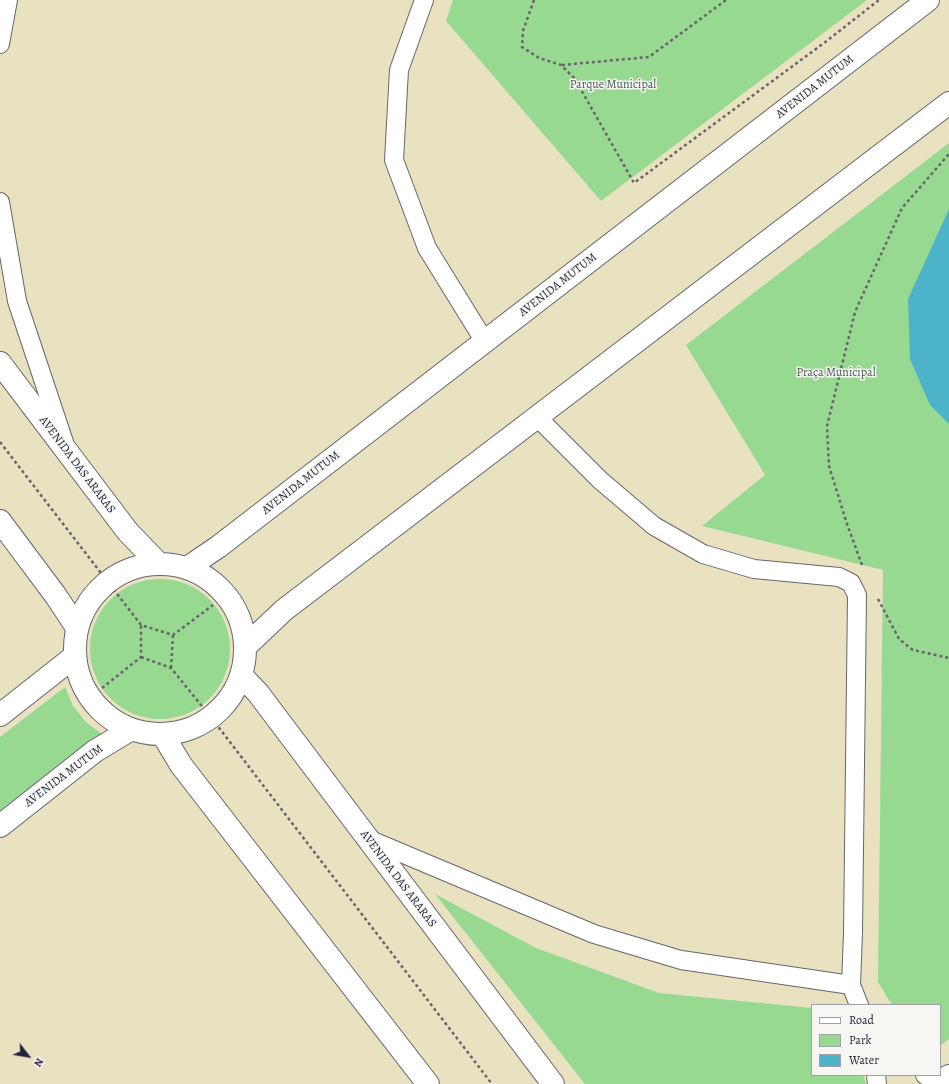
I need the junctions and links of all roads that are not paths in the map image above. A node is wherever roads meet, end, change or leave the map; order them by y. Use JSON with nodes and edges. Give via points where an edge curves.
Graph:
{"nodes":[{"id":1,"x":8,"y":0,"type":"edge"},
{"id":2,"x":424,"y":0,"type":"edge"},
{"id":3,"x":928,"y":0,"type":"edge"},
{"id":4,"x":0,"y":44,"type":"edge"},
{"id":5,"x":949,"y":103,"type":"edge"},
{"id":6,"x":0,"y":202,"type":"edge"},
{"id":7,"x":484,"y":342,"type":"junction"},
{"id":8,"x":0,"y":363,"type":"edge"},
{"id":9,"x":537,"y":417,"type":"junction"},
{"id":10,"x":67,"y":452,"type":"junction"},
{"id":11,"x":0,"y":521,"type":"edge"},
{"id":12,"x":159,"y":564,"type":"junction"},
{"id":13,"x":187,"y":568,"type":"junction"},
{"id":14,"x":77,"y":628,"type":"junction"},
{"id":15,"x":246,"y":646,"type":"junction"},
{"id":16,"x":75,"y":656,"type":"junction"},
{"id":17,"x":242,"y":675,"type":"junction"},
{"id":18,"x":0,"y":715,"type":"edge"},
{"id":19,"x":130,"y":730,"type":"junction"},
{"id":20,"x":163,"y":735,"type":"junction"},
{"id":21,"x":0,"y":826,"type":"edge"},
{"id":22,"x":368,"y":839,"type":"junction"},
{"id":23,"x":850,"y":985,"type":"junction"},
{"id":24,"x":859,"y":1004,"type":"edge"},
{"id":25,"x":927,"y":1076,"type":"edge"},
{"id":26,"x":949,"y":1076,"type":"edge"},
{"id":27,"x":428,"y":1084,"type":"edge"},
{"id":28,"x":553,"y":1084,"type":"edge"},
{"id":29,"x":939,"y":1084,"type":"edge"}],
"edges":[{"from":1,"to":4,"type":"street"},
{"from":2,"to":7,"type":"street","via":[[399,70],[394,160],[427,248]]},
{"from":3,"to":7,"type":"street","name":"AVENIDA MUTUM"},
{"from":5,"to":9,"type":"street"},
{"from":6,"to":10,"type":"street","via":[[17,301]]},
{"from":7,"to":13,"type":"street","name":"AVENIDA MUTUM","via":[[218,547]]},
{"from":8,"to":10,"type":"street","name":"AVENIDA DAS ARARAS"},
{"from":9,"to":15,"type":"street","via":[[284,610]]},
{"from":9,"to":23,"type":"street","via":[[600,480],[654,526],[703,554],[754,569],[839,577],[851,583],[857,595],[853,933]]},
{"from":10,"to":12,"type":"street","name":"AVENIDA DAS ARARAS","via":[[128,532]]},
{"from":11,"to":14,"type":"street"},
{"from":12,"to":13,"type":"street"},
{"from":12,"to":14,"type":"street","via":[[132,569],[108,582],[89,603]]},
{"from":13,"to":15,"type":"street","via":[[210,580],[228,598],[241,621]]},
{"from":14,"to":16,"type":"street"},
{"from":15,"to":17,"type":"street"},
{"from":16,"to":18,"type":"street"},
{"from":16,"to":19,"type":"street","via":[[80,680],[92,701],[109,718]]},
{"from":17,"to":20,"type":"street","via":[[224,705],[197,726]]},
{"from":17,"to":22,"type":"street","name":"AVENIDA DAS ARARAS"},
{"from":19,"to":20,"type":"street"},
{"from":19,"to":21,"type":"street","name":"AVENIDA MUTUM","via":[[95,751]]},
{"from":20,"to":27,"type":"street","via":[[181,765]]},
{"from":22,"to":23,"type":"street","via":[[594,934],[682,960]]},
{"from":22,"to":28,"type":"street","name":"AVENIDA DAS ARARAS"},
{"from":23,"to":24,"type":"street"},
{"from":25,"to":29,"type":"street"},
{"from":26,"to":29,"type":"street"}]}
